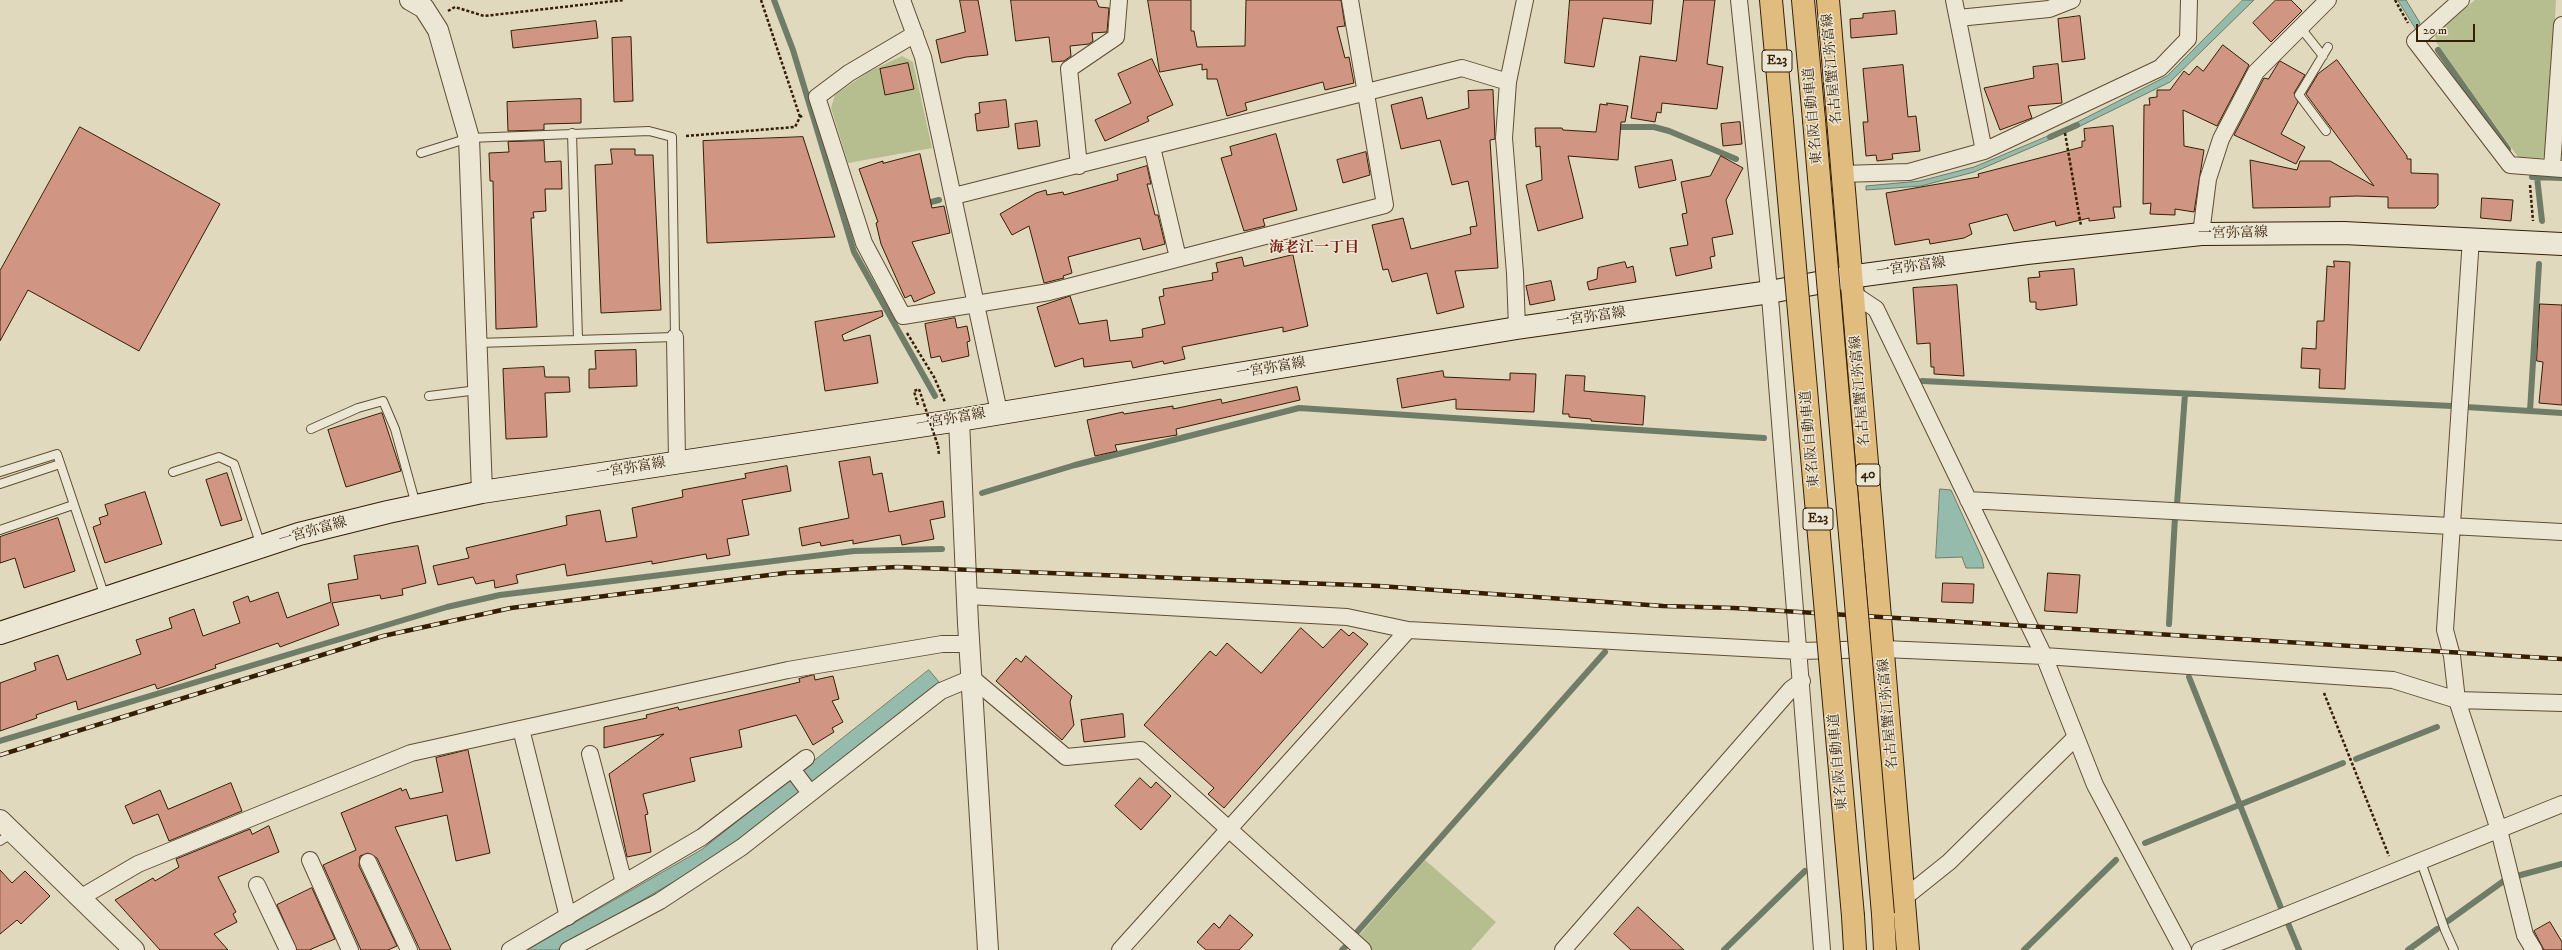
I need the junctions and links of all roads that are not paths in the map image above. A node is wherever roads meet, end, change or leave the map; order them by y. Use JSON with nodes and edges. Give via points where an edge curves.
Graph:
{"nodes":[{"id":1,"x":410,"y":0,"type":"edge"},
{"id":2,"x":902,"y":0,"type":"edge"},
{"id":3,"x":1118,"y":0,"type":"edge"},
{"id":4,"x":1350,"y":0,"type":"edge"},
{"id":5,"x":1525,"y":0,"type":"edge"},
{"id":6,"x":1739,"y":0,"type":"edge"},
{"id":7,"x":1771,"y":0,"type":"edge"},
{"id":8,"x":1803,"y":0,"type":"edge"},
{"id":9,"x":1828,"y":0,"type":"edge"},
{"id":10,"x":1954,"y":0,"type":"edge"},
{"id":11,"x":2072,"y":0,"type":"edge"},
{"id":12,"x":2189,"y":0,"type":"edge"},
{"id":13,"x":2328,"y":0,"type":"edge"},
{"id":14,"x":2461,"y":0,"type":"edge"},
{"id":15,"x":1958,"y":18,"type":"junction"},
{"id":16,"x":2562,"y":25,"type":"edge"},
{"id":17,"x":2300,"y":27,"type":"junction"},
{"id":18,"x":915,"y":34,"type":"junction"},
{"id":19,"x":2328,"y":47,"type":"dead end"},
{"id":20,"x":2323,"y":56,"type":"junction"},
{"id":21,"x":1508,"y":82,"type":"junction"},
{"id":22,"x":1366,"y":94,"type":"junction"},
{"id":23,"x":2326,"y":131,"type":"dead end"},
{"id":24,"x":572,"y":133,"type":"junction"},
{"id":25,"x":469,"y":138,"type":"junction"},
{"id":26,"x":1152,"y":146,"type":"junction"},
{"id":27,"x":1984,"y":151,"type":"junction"},
{"id":28,"x":421,"y":153,"type":"dead end"},
{"id":29,"x":1079,"y":166,"type":"junction"},
{"id":30,"x":2557,"y":168,"type":"edge"},
{"id":31,"x":1841,"y":174,"type":"junction"},
{"id":32,"x":954,"y":196,"type":"junction"},
{"id":33,"x":2201,"y":234,"type":"junction"},
{"id":34,"x":2471,"y":238,"type":"junction"},
{"id":35,"x":2562,"y":244,"type":"edge"},
{"id":36,"x":1178,"y":258,"type":"junction"},
{"id":37,"x":1851,"y":285,"type":"junction"},
{"id":38,"x":1770,"y":292,"type":"junction"},
{"id":39,"x":975,"y":305,"type":"junction"},
{"id":40,"x":1517,"y":328,"type":"junction"},
{"id":41,"x":674,"y":337,"type":"junction"},
{"id":42,"x":578,"y":339,"type":"junction"},
{"id":43,"x":476,"y":343,"type":"junction"},
{"id":44,"x":478,"y":390,"type":"junction"},
{"id":45,"x":429,"y":396,"type":"dead end"},
{"id":46,"x":999,"y":412,"type":"junction"},
{"id":47,"x":953,"y":413,"type":"junction"},
{"id":48,"x":311,"y":429,"type":"dead end"},
{"id":49,"x":677,"y":461,"type":"junction"},
{"id":50,"x":61,"y":467,"type":"junction"},
{"id":51,"x":0,"y":472,"type":"edge"},
{"id":52,"x":173,"y":472,"type":"dead end"},
{"id":53,"x":0,"y":484,"type":"edge"},
{"id":54,"x":482,"y":492,"type":"junction"},
{"id":55,"x":1968,"y":500,"type":"junction"},
{"id":56,"x":73,"y":505,"type":"junction"},
{"id":57,"x":417,"y":506,"type":"junction"},
{"id":58,"x":2451,"y":526,"type":"junction"},
{"id":59,"x":0,"y":530,"type":"edge"},
{"id":60,"x":2562,"y":532,"type":"edge"},
{"id":61,"x":262,"y":547,"type":"junction"},
{"id":62,"x":968,"y":596,"type":"junction"},
{"id":63,"x":105,"y":598,"type":"junction"},
{"id":64,"x":1408,"y":630,"type":"junction"},
{"id":65,"x":0,"y":633,"type":"edge"},
{"id":66,"x":970,"y":644,"type":"junction"},
{"id":67,"x":1884,"y":649,"type":"junction"},
{"id":68,"x":1799,"y":651,"type":"junction"},
{"id":69,"x":2044,"y":656,"type":"junction"},
{"id":70,"x":972,"y":678,"type":"junction"},
{"id":71,"x":1802,"y":681,"type":"junction"},
{"id":72,"x":2457,"y":700,"type":"junction"},
{"id":73,"x":2562,"y":703,"type":"edge"},
{"id":74,"x":521,"y":729,"type":"junction"},
{"id":75,"x":2076,"y":737,"type":"junction"},
{"id":76,"x":590,"y":754,"type":"dead end"},
{"id":77,"x":806,"y":758,"type":"dead end"},
{"id":78,"x":794,"y":771,"type":"junction"},
{"id":79,"x":809,"y":791,"type":"junction"},
{"id":80,"x":2562,"y":804,"type":"edge"},
{"id":81,"x":1228,"y":828,"type":"junction"},
{"id":82,"x":2499,"y":830,"type":"junction"},
{"id":83,"x":4,"y":831,"type":"edge"},
{"id":84,"x":310,"y":860,"type":"dead end"},
{"id":85,"x":368,"y":862,"type":"dead end"},
{"id":86,"x":2421,"y":862,"type":"junction"},
{"id":87,"x":624,"y":883,"type":"junction"},
{"id":88,"x":257,"y":885,"type":"dead end"},
{"id":89,"x":80,"y":898,"type":"junction"},
{"id":90,"x":1904,"y":898,"type":"junction"},
{"id":91,"x":568,"y":917,"type":"junction"},
{"id":92,"x":134,"y":950,"type":"edge"},
{"id":93,"x":288,"y":950,"type":"edge"},
{"id":94,"x":350,"y":950,"type":"edge"},
{"id":95,"x":409,"y":950,"type":"edge"},
{"id":96,"x":510,"y":950,"type":"edge"},
{"id":97,"x":568,"y":950,"type":"edge"},
{"id":98,"x":988,"y":950,"type":"edge"},
{"id":99,"x":1120,"y":950,"type":"edge"},
{"id":100,"x":1363,"y":950,"type":"edge"},
{"id":101,"x":1563,"y":950,"type":"edge"},
{"id":102,"x":1822,"y":950,"type":"edge"},
{"id":103,"x":1855,"y":950,"type":"edge"},
{"id":104,"x":1885,"y":950,"type":"edge"},
{"id":105,"x":1908,"y":950,"type":"edge"},
{"id":106,"x":2183,"y":950,"type":"edge"},
{"id":107,"x":2200,"y":950,"type":"edge"},
{"id":108,"x":2454,"y":950,"type":"edge"},
{"id":109,"x":2534,"y":950,"type":"edge"}],
"edges":[{"from":1,"to":25,"type":"street","via":[[424,8],[438,30]]},
{"from":2,"to":18,"type":"street"},
{"from":3,"to":29,"type":"street","via":[[1116,37],[1069,69]]},
{"from":4,"to":22,"type":"street"},
{"from":5,"to":21,"type":"street"},
{"from":6,"to":38,"type":"street"},
{"from":7,"to":103,"type":"main road","name":"東名阪自動車道","number":"E23","bridge":true},
{"from":8,"to":104,"type":"main road","name":"東名阪自動車道","number":"E23","bridge":true},
{"from":9,"to":31,"type":"main road","name":"名古屋蟹江弥富線","number":"40"},
{"from":10,"to":15,"type":"street"},
{"from":11,"to":15,"type":"street","via":[[2049,9]]},
{"from":12,"to":27,"type":"street","via":[[2188,39],[2160,68]]},
{"from":13,"to":17,"type":"street"},
{"from":14,"to":30,"type":"street","via":[[2415,41],[2510,165]]},
{"from":15,"to":27,"type":"street"},
{"from":16,"to":30,"type":"street"},
{"from":17,"to":20,"type":"lane"},
{"from":17,"to":33,"type":"street","via":[[2256,72],[2221,139],[2208,179]]},
{"from":18,"to":32,"type":"street","via":[[923,57]]},
{"from":18,"to":39,"type":"street","via":[[849,73],[817,97],[864,243],[903,316]]},
{"from":19,"to":20,"type":"lane"},
{"from":20,"to":23,"type":"lane","via":[[2299,95]]},
{"from":21,"to":22,"type":"street","via":[[1462,68]]},
{"from":21,"to":40,"type":"street","via":[[1504,138]]},
{"from":22,"to":26,"type":"street"},
{"from":22,"to":36,"type":"street","via":[[1385,205]]},
{"from":24,"to":25,"type":"lane"},
{"from":24,"to":41,"type":"lane","via":[[649,131],[672,137]]},
{"from":24,"to":42,"type":"lane"},
{"from":25,"to":28,"type":"lane"},
{"from":25,"to":43,"type":"street"},
{"from":26,"to":29,"type":"street"},
{"from":26,"to":36,"type":"street"},
{"from":27,"to":31,"type":"street","via":[[1909,172]]},
{"from":29,"to":32,"type":"street"},
{"from":31,"to":37,"type":"main road","name":"名古屋蟹江弥富線","number":"40"},
{"from":32,"to":39,"type":"street"},
{"from":33,"to":34,"type":"main road","name":"一宮弥富線","via":[[2344,232]]},
{"from":33,"to":37,"type":"main road","name":"一宮弥富線","via":[[2084,247]]},
{"from":34,"to":35,"type":"main road","name":"一宮弥富線"},
{"from":34,"to":58,"type":"street"},
{"from":36,"to":39,"type":"street","via":[[1049,292]]},
{"from":37,"to":38,"type":"main road","name":"一宮弥富線"},
{"from":37,"to":55,"type":"street","via":[[1876,309]]},
{"from":37,"to":67,"type":"main road","name":"名古屋蟹江弥富線","number":"40"},
{"from":38,"to":40,"type":"main road","name":"一宮弥富線"},
{"from":38,"to":68,"type":"street"},
{"from":39,"to":46,"type":"street"},
{"from":40,"to":46,"type":"main road","name":"一宮弥富線"},
{"from":41,"to":42,"type":"lane"},
{"from":41,"to":49,"type":"street"},
{"from":42,"to":43,"type":"lane"},
{"from":43,"to":44,"type":"street"},
{"from":44,"to":45,"type":"lane"},
{"from":44,"to":54,"type":"street"},
{"from":46,"to":47,"type":"main road","name":"一宮弥富線"},
{"from":47,"to":49,"type":"main road","name":"一宮弥富線"},
{"from":47,"to":62,"type":"street"},
{"from":48,"to":57,"type":"lane","via":[[383,400],[395,429]]},
{"from":49,"to":54,"type":"main road","name":"一宮弥富線"},
{"from":50,"to":51,"type":"lane","via":[[56,454]]},
{"from":50,"to":53,"type":"lane"},
{"from":50,"to":56,"type":"lane"},
{"from":52,"to":61,"type":"lane","via":[[219,457],[234,464]]},
{"from":54,"to":57,"type":"main road","name":"一宮弥富線"},
{"from":55,"to":58,"type":"street"},
{"from":55,"to":69,"type":"street"},
{"from":56,"to":59,"type":"lane"},
{"from":56,"to":63,"type":"lane"},
{"from":57,"to":61,"type":"main road","name":"一宮弥富線","via":[[299,534]]},
{"from":58,"to":60,"type":"street"},
{"from":58,"to":72,"type":"street","via":[[2445,630],[2452,656]]},
{"from":61,"to":63,"type":"main road","name":"一宮弥富線"},
{"from":62,"to":64,"type":"street","via":[[1348,617]]},
{"from":62,"to":66,"type":"street"},
{"from":63,"to":65,"type":"main road","name":"一宮弥富線"},
{"from":64,"to":68,"type":"street"},
{"from":64,"to":81,"type":"street"},
{"from":66,"to":70,"type":"street"},
{"from":66,"to":74,"type":"street","via":[[942,644],[788,670]]},
{"from":67,"to":68,"type":"street"},
{"from":67,"to":69,"type":"street"},
{"from":67,"to":90,"type":"main road","name":"名古屋蟹江弥富線","number":"40"},
{"from":68,"to":71,"type":"street"},
{"from":69,"to":72,"type":"street","via":[[2393,680]]},
{"from":69,"to":75,"type":"street"},
{"from":70,"to":79,"type":"street","via":[[941,691]]},
{"from":70,"to":81,"type":"street","via":[[1066,757],[1141,750]]},
{"from":70,"to":98,"type":"street"},
{"from":71,"to":101,"type":"street","via":[[1791,689]]},
{"from":71,"to":102,"type":"street"},
{"from":72,"to":73,"type":"street"},
{"from":72,"to":82,"type":"street"},
{"from":74,"to":89,"type":"street","via":[[410,753],[138,864]]},
{"from":74,"to":91,"type":"street"},
{"from":75,"to":90,"type":"street","via":[[1949,862]]},
{"from":75,"to":106,"type":"street","via":[[2095,785]]},
{"from":76,"to":87,"type":"street"},
{"from":77,"to":78,"type":"street"},
{"from":78,"to":79,"type":"street"},
{"from":78,"to":87,"type":"street","via":[[702,837]]},
{"from":79,"to":97,"type":"street","via":[[742,847],[666,896]]},
{"from":80,"to":82,"type":"street"},
{"from":81,"to":99,"type":"street"},
{"from":81,"to":100,"type":"street"},
{"from":82,"to":86,"type":"street"},
{"from":82,"to":109,"type":"street","via":[[2526,935]]},
{"from":83,"to":89,"type":"street"},
{"from":84,"to":94,"type":"street"},
{"from":85,"to":95,"type":"street"},
{"from":86,"to":107,"type":"street"},
{"from":86,"to":108,"type":"lane"},
{"from":87,"to":91,"type":"street"},
{"from":88,"to":93,"type":"street"},
{"from":89,"to":92,"type":"street"},
{"from":90,"to":105,"type":"main road","name":"名古屋蟹江弥富線","number":"40"},
{"from":91,"to":96,"type":"street"}]}
